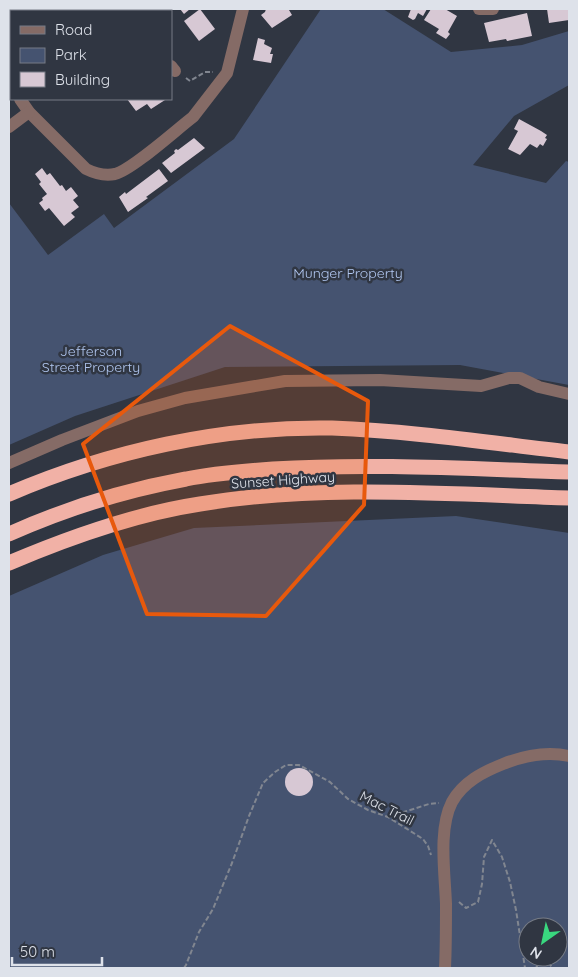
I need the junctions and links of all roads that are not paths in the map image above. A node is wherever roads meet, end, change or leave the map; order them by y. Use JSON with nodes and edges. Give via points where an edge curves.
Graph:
{"nodes":[{"id":1,"x":243,"y":9,"type":"edge"},
{"id":2,"x":479,"y":9,"type":"edge"},
{"id":3,"x":493,"y":9,"type":"edge"},
{"id":4,"x":21,"y":100,"type":"edge"},
{"id":5,"x":29,"y":112,"type":"junction"},
{"id":6,"x":9,"y":127,"type":"edge"},
{"id":7,"x":569,"y":394,"type":"edge"},
{"id":8,"x":569,"y":452,"type":"edge"},
{"id":9,"x":9,"y":463,"type":"edge"},
{"id":10,"x":569,"y":472,"type":"edge"},
{"id":11,"x":9,"y":494,"type":"edge"},
{"id":12,"x":569,"y":498,"type":"edge"},
{"id":13,"x":9,"y":534,"type":"edge"},
{"id":14,"x":9,"y":563,"type":"edge"},
{"id":15,"x":569,"y":756,"type":"edge"},
{"id":16,"x":445,"y":968,"type":"edge"}],
"edges":[{"from":1,"to":5,"type":"street","via":[[227,73],[193,117],[130,166],[114,174],[96,174],[86,169]]},
{"from":2,"to":3,"type":"street"},
{"from":4,"to":5,"type":"street"},
{"from":5,"to":6,"type":"street"},
{"from":7,"to":9,"type":"street","via":[[520,378],[480,386],[380,380],[285,382],[185,398],[138,411]]},
{"from":8,"to":11,"type":"highway","via":[[369,430],[258,431],[130,453]]},
{"from":10,"to":13,"type":"highway","name":"Sunset Highway","via":[[366,466],[304,467],[188,478],[140,489]]},
{"from":12,"to":14,"type":"highway","name":"Sunset Highway","via":[[347,492],[281,494],[161,511],[48,546]]},
{"from":15,"to":16,"type":"street","via":[[551,754],[516,758],[477,776],[452,802],[445,833]]}]}
